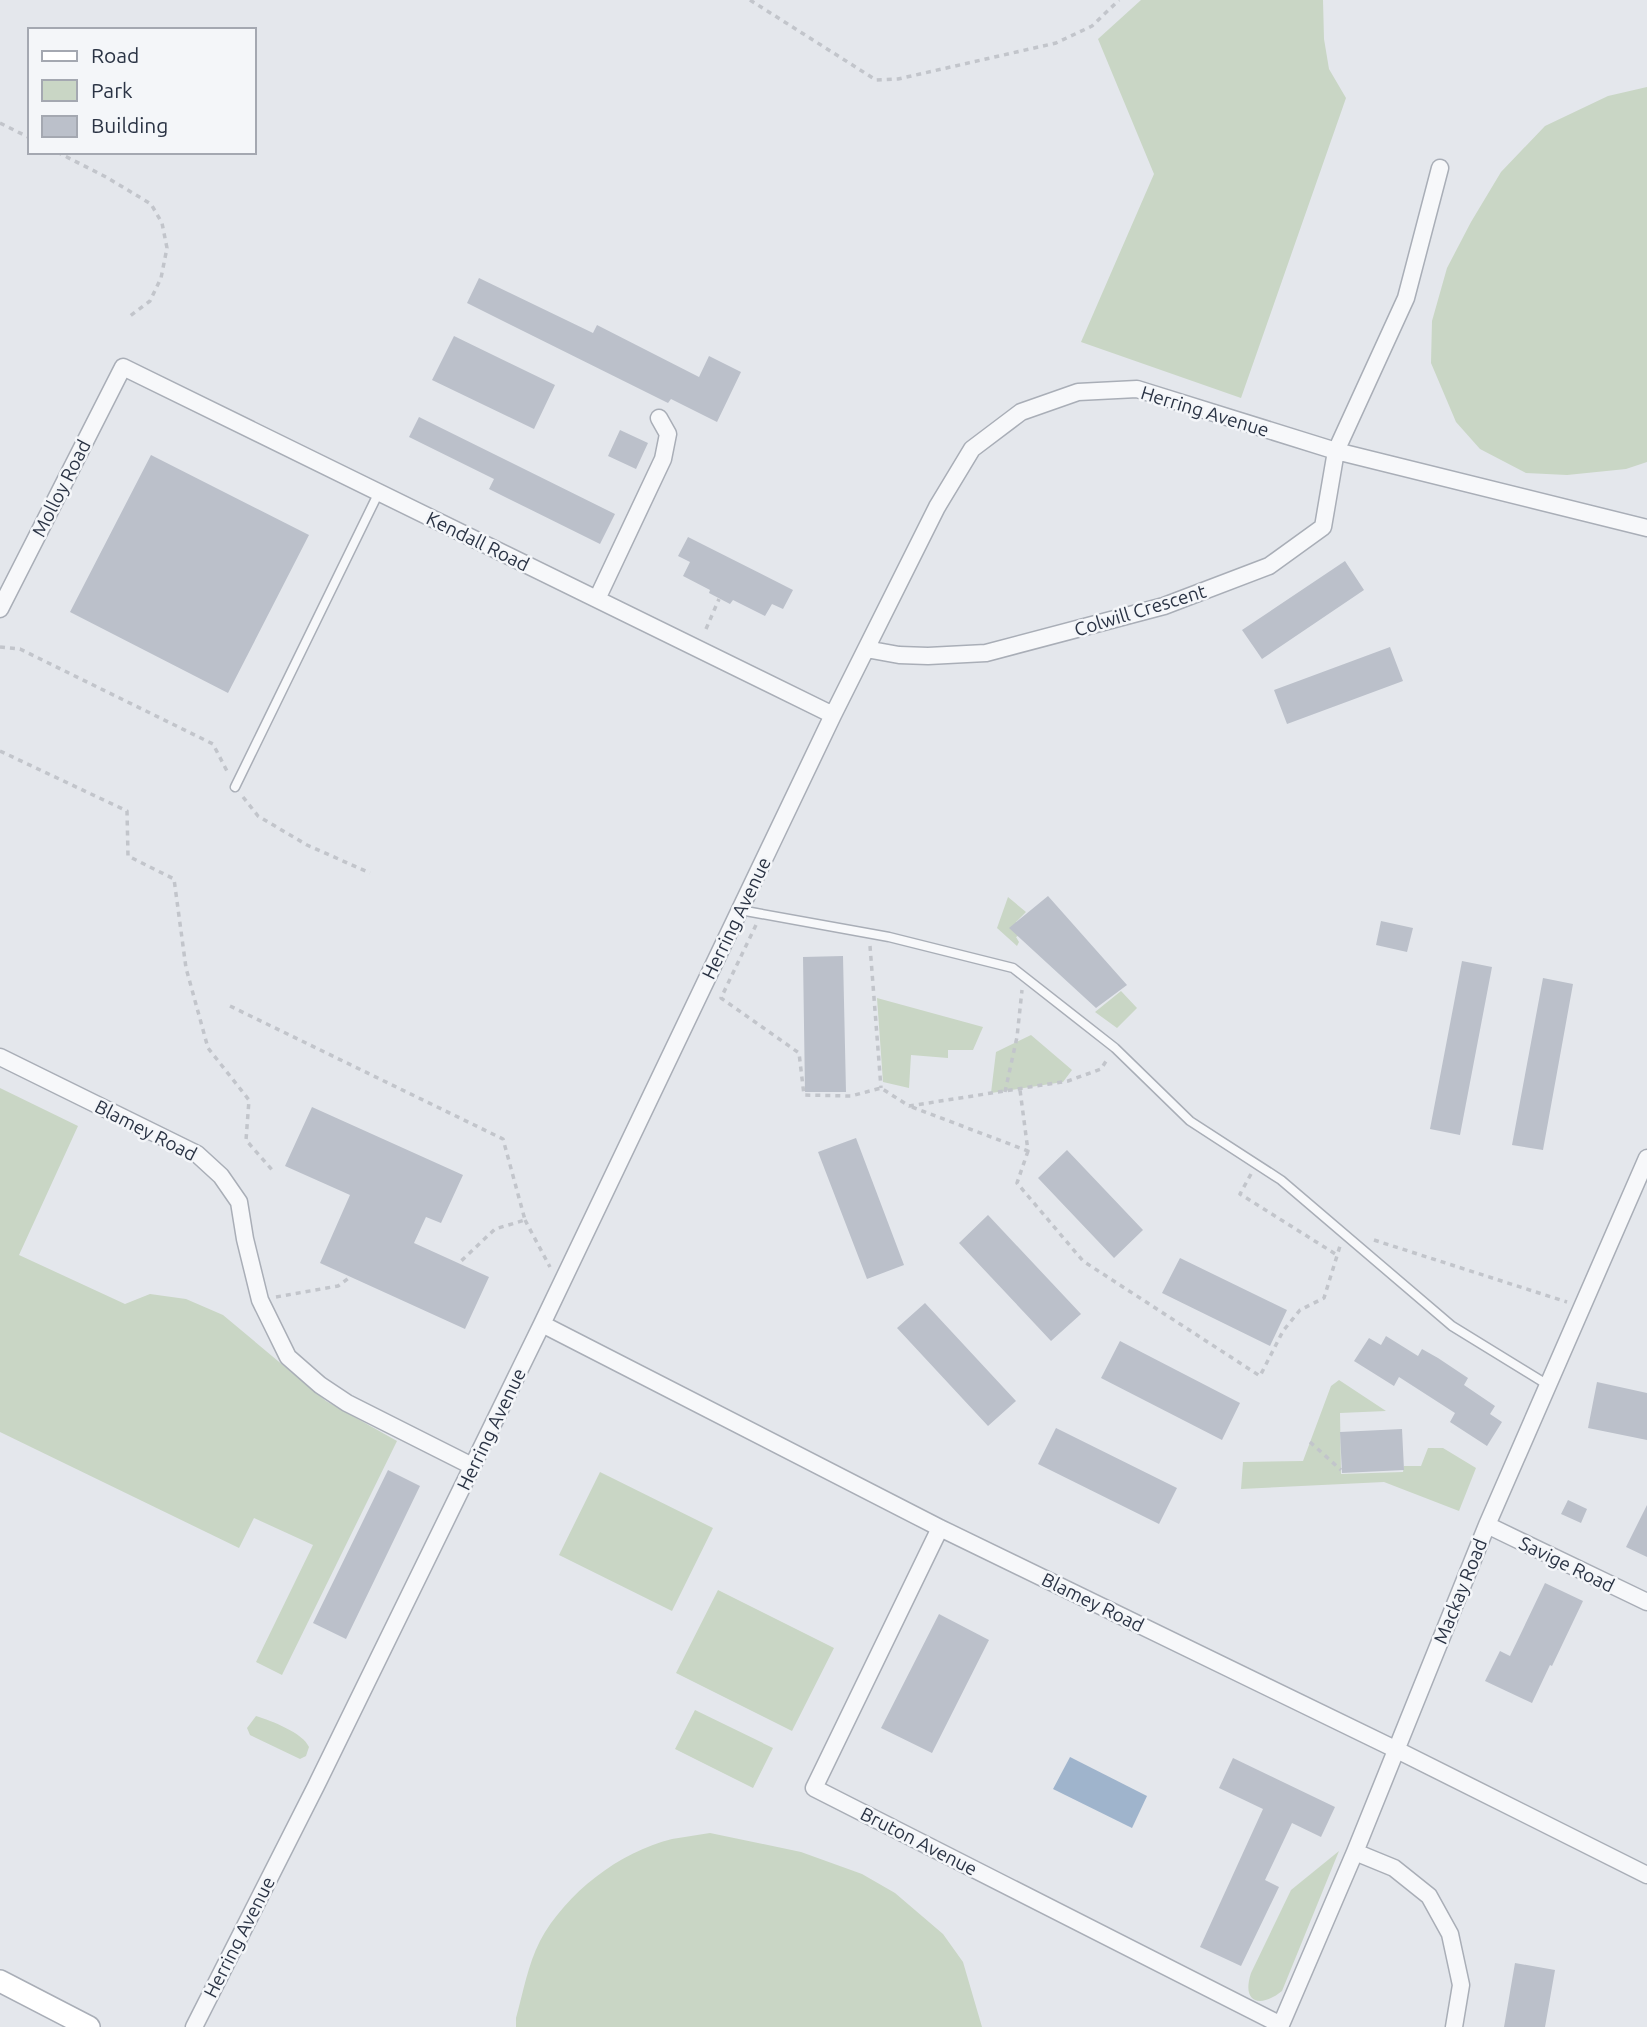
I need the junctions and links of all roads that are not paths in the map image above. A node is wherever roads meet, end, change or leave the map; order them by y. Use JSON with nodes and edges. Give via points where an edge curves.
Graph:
{"nodes":[{"id":1,"x":1440,"y":168,"type":"dead end"},
{"id":2,"x":123,"y":366,"type":"joint"},
{"id":3,"x":659,"y":418,"type":"dead end"},
{"id":4,"x":1336,"y":451,"type":"junction"},
{"id":5,"x":379,"y":492,"type":"junction"},
{"id":6,"x":1647,"y":528,"type":"edge"},
{"id":7,"x":597,"y":599,"type":"junction"},
{"id":8,"x":0,"y":609,"type":"edge"},
{"id":9,"x":866,"y":649,"type":"junction"},
{"id":10,"x":833,"y":715,"type":"junction"},
{"id":11,"x":235,"y":787,"type":"road end"},
{"id":12,"x":740,"y":910,"type":"junction"},
{"id":13,"x":0,"y":1057,"type":"edge"},
{"id":14,"x":1647,"y":1158,"type":"edge"},
{"id":15,"x":542,"y":1324,"type":"junction"},
{"id":16,"x":1548,"y":1385,"type":"junction"},
{"id":17,"x":472,"y":1466,"type":"junction"},
{"id":18,"x":1487,"y":1525,"type":"junction"},
{"id":19,"x":940,"y":1528,"type":"junction"},
{"id":20,"x":1647,"y":1602,"type":"edge"},
{"id":21,"x":1397,"y":1750,"type":"junction"},
{"id":22,"x":1355,"y":1852,"type":"junction"},
{"id":23,"x":1647,"y":1875,"type":"edge"},
{"id":24,"x":0,"y":1981,"type":"edge"},
{"id":25,"x":1280,"y":2026,"type":"edge"},
{"id":26,"x":89,"y":2027,"type":"edge"},
{"id":27,"x":194,"y":2027,"type":"edge"},
{"id":28,"x":1454,"y":2027,"type":"edge"}],
"edges":[{"from":1,"to":4,"type":"street","name":"Colwill Crescent","via":[[1406,298]]},
{"from":2,"to":5,"type":"street","name":"Kendall Road"},
{"from":2,"to":8,"type":"street","name":"Molloy Road"},
{"from":3,"to":7,"type":"street","via":[[668,434],[663,460]]},
{"from":4,"to":6,"type":"street","name":"Herring Avenue"},
{"from":4,"to":9,"type":"street","name":"Colwill Crescent","via":[[1323,527],[1269,566],[1164,606],[986,653],[928,656]]},
{"from":4,"to":9,"type":"street","name":"Herring Avenue","via":[[1137,389],[1078,391],[1021,412],[972,449],[937,506]]},
{"from":5,"to":7,"type":"street","name":"Kendall Road"},
{"from":5,"to":11,"type":"lane"},
{"from":7,"to":10,"type":"street","name":"Kendall Road"},
{"from":9,"to":10,"type":"street","name":"Herring Avenue"},
{"from":10,"to":12,"type":"street","name":"Herring Avenue"},
{"from":12,"to":15,"type":"street","name":"Herring Avenue"},
{"from":12,"to":16,"type":"lane","via":[[869,933],[1013,968],[1115,1048],[1190,1121],[1281,1180],[1452,1326]]},
{"from":13,"to":17,"type":"street","name":"Blamey Road","via":[[197,1154],[221,1176],[239,1202],[260,1300],[288,1357],[348,1403]]},
{"from":14,"to":16,"type":"street","name":"Mackay Road"},
{"from":15,"to":17,"type":"street","name":"Herring Avenue"},
{"from":15,"to":19,"type":"street","name":"Blamey Road"},
{"from":16,"to":18,"type":"street","name":"Mackay Road"},
{"from":17,"to":27,"type":"street","name":"Herring Avenue"},
{"from":18,"to":20,"type":"street","name":"Savige Road"},
{"from":18,"to":21,"type":"street","name":"Mackay Road"},
{"from":19,"to":21,"type":"street","name":"Blamey Road"},
{"from":19,"to":25,"type":"street","name":"Bruton Avenue","via":[[814,1788]]},
{"from":21,"to":22,"type":"street","name":"Mackay Road"},
{"from":21,"to":23,"type":"street","name":"Blamey Road"},
{"from":22,"to":25,"type":"street","name":"Mackay Road"},
{"from":22,"to":28,"type":"street","via":[[1394,1868],[1429,1896],[1450,1934],[1461,1985]]},
{"from":24,"to":26,"type":"street"}]}
